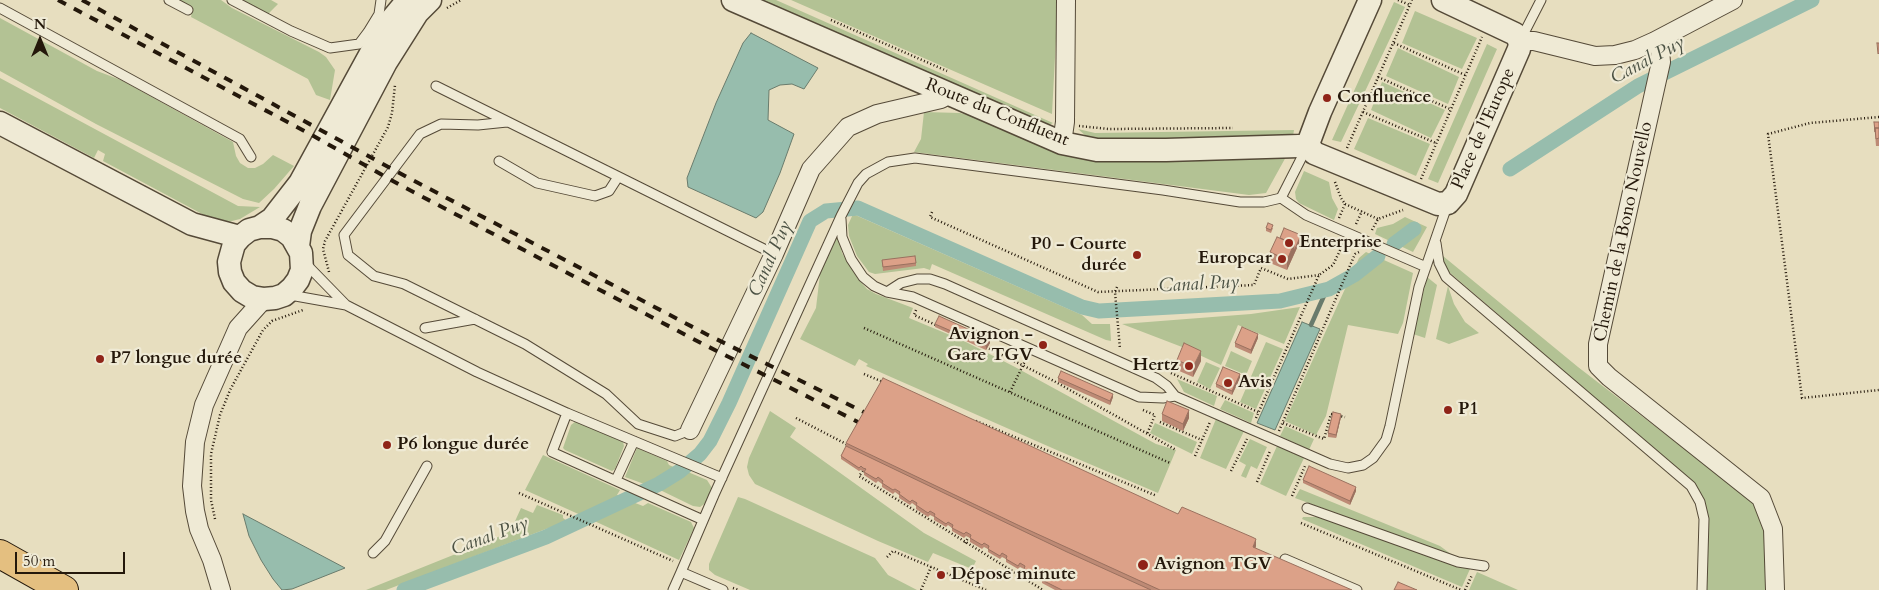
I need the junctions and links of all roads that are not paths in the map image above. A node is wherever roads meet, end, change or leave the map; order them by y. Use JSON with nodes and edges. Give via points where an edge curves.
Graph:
{"nodes":[{"id":1,"x":169,"y":0,"type":"edge"},
{"id":2,"x":232,"y":0,"type":"edge"},
{"id":3,"x":381,"y":0,"type":"edge"},
{"id":4,"x":408,"y":0,"type":"edge"},
{"id":5,"x":732,"y":0,"type":"edge"},
{"id":6,"x":1066,"y":0,"type":"edge"},
{"id":7,"x":1370,"y":0,"type":"edge"},
{"id":8,"x":1443,"y":0,"type":"edge"},
{"id":9,"x":1541,"y":0,"type":"edge"},
{"id":10,"x":1733,"y":0,"type":"edge"},
{"id":11,"x":438,"y":4,"type":"edge"},
{"id":12,"x":0,"y":8,"type":"edge"},
{"id":13,"x":188,"y":10,"type":"dead end"},
{"id":14,"x":1656,"y":41,"type":"junction"},
{"id":15,"x":1520,"y":42,"type":"junction"},
{"id":16,"x":436,"y":86,"type":"dead end"},
{"id":17,"x":950,"y":94,"type":"junction"},
{"id":18,"x":507,"y":122,"type":"junction"},
{"id":19,"x":0,"y":123,"type":"edge"},
{"id":20,"x":1068,"y":134,"type":"junction"},
{"id":21,"x":1303,"y":145,"type":"junction"},
{"id":22,"x":250,"y":157,"type":"dead end"},
{"id":23,"x":499,"y":161,"type":"dead end"},
{"id":24,"x":618,"y":177,"type":"junction"},
{"id":25,"x":1281,"y":198,"type":"junction"},
{"id":26,"x":1448,"y":203,"type":"junction"},
{"id":27,"x":841,"y":216,"type":"junction"},
{"id":28,"x":192,"y":224,"type":"junction"},
{"id":29,"x":260,"y":227,"type":"junction"},
{"id":30,"x":240,"y":237,"type":"junction"},
{"id":31,"x":1436,"y":238,"type":"junction"},
{"id":32,"x":300,"y":253,"type":"junction"},
{"id":33,"x":774,"y":254,"type":"junction"},
{"id":34,"x":1426,"y":268,"type":"junction"},
{"id":35,"x":232,"y":272,"type":"junction"},
{"id":36,"x":887,"y":292,"type":"junction"},
{"id":37,"x":274,"y":297,"type":"junction"},
{"id":38,"x":346,"y":305,"type":"junction"},
{"id":39,"x":475,"y":319,"type":"junction"},
{"id":40,"x":238,"y":328,"type":"junction"},
{"id":41,"x":426,"y":328,"type":"dead end"},
{"id":42,"x":1175,"y":396,"type":"junction"},
{"id":43,"x":567,"y":413,"type":"junction"},
{"id":44,"x":690,"y":430,"type":"joint"},
{"id":45,"x":634,"y":441,"type":"junction"},
{"id":46,"x":427,"y":466,"type":"dead end"},
{"id":47,"x":722,"y":478,"type":"junction"},
{"id":48,"x":616,"y":480,"type":"junction"},
{"id":49,"x":1307,"y":508,"type":"dead end"},
{"id":50,"x":703,"y":520,"type":"junction"},
{"id":51,"x":373,"y":553,"type":"dead end"},
{"id":52,"x":0,"y":554,"type":"edge"},
{"id":53,"x":1285,"y":559,"type":"edge"},
{"id":54,"x":1484,"y":566,"type":"dead end"},
{"id":55,"x":682,"y":569,"type":"junction"},
{"id":56,"x":0,"y":574,"type":"edge"},
{"id":57,"x":221,"y":589,"type":"edge"},
{"id":58,"x":38,"y":590,"type":"edge"},
{"id":59,"x":64,"y":590,"type":"edge"},
{"id":60,"x":674,"y":590,"type":"edge"},
{"id":61,"x":723,"y":590,"type":"edge"},
{"id":62,"x":1357,"y":590,"type":"edge"},
{"id":63,"x":1702,"y":590,"type":"edge"},
{"id":64,"x":1775,"y":590,"type":"edge"}],
"edges":[{"from":1,"to":13,"type":"lane"},
{"from":2,"to":3,"type":"lane","via":[[330,48],[358,44],[379,14]]},
{"from":4,"to":29,"type":"street","via":[[376,44],[300,184],[272,219]]},
{"from":5,"to":17,"type":"street","name":"Route du Confluent"},
{"from":6,"to":20,"type":"street","via":[[1065,122]]},
{"from":7,"to":21,"type":"street"},
{"from":8,"to":15,"type":"street","via":[[1515,34]]},
{"from":9,"to":15,"type":"lane"},
{"from":10,"to":14,"type":"street"},
{"from":11,"to":32,"type":"street","via":[[417,13],[386,62],[310,206],[300,231]]},
{"from":12,"to":22,"type":"lane","via":[[240,139]]},
{"from":14,"to":15,"type":"street","via":[[1615,55],[1595,56],[1534,41]]},
{"from":14,"to":64,"type":"street","name":"Chemin de la Bono Nouvello","via":[[1661,62],[1598,344],[1598,366],[1761,498],[1773,529]]},
{"from":15,"to":26,"type":"street","name":"Place de l'Europe","via":[[1456,194]]},
{"from":16,"to":18,"type":"lane"},
{"from":17,"to":20,"type":"street","name":"Route du Confluent"},
{"from":17,"to":33,"type":"street","via":[[877,114],[848,127],[811,169]]},
{"from":18,"to":24,"type":"lane"},
{"from":18,"to":39,"type":"lane","via":[[441,124],[420,134],[344,235],[348,255],[374,276],[404,284]]},
{"from":19,"to":28,"type":"street"},
{"from":20,"to":21,"type":"street","name":"Route du Confluent","via":[[1097,150]]},
{"from":21,"to":25,"type":"lane"},
{"from":21,"to":26,"type":"street","name":"Place de l'Europe","via":[[1314,153],[1438,204]]},
{"from":23,"to":24,"type":"lane","via":[[537,183],[595,196],[609,191]]},
{"from":24,"to":33,"type":"lane"},
{"from":25,"to":27,"type":"lane","via":[[1240,202],[915,158],[888,162],[876,168],[858,183]]},
{"from":25,"to":34,"type":"lane","via":[[1306,215]]},
{"from":26,"to":31,"type":"lane"},
{"from":27,"to":36,"type":"lane","via":[[842,236],[851,259],[863,277]]},
{"from":27,"to":47,"type":"lane"},
{"from":28,"to":30,"type":"street"},
{"from":28,"to":35,"type":"street","via":[[222,252]]},
{"from":29,"to":30,"type":"street"},
{"from":29,"to":32,"type":"street","via":[[282,230],[292,237]]},
{"from":30,"to":35,"type":"street","via":[[230,253]]},
{"from":31,"to":34,"type":"lane"},
{"from":31,"to":63,"type":"lane","via":[[1439,263],[1446,277],[1691,486],[1700,502],[1704,519]]},
{"from":32,"to":37,"type":"street","via":[[302,270],[298,280],[292,288]]},
{"from":32,"to":38,"type":"lane"},
{"from":33,"to":44,"type":"street"},
{"from":34,"to":42,"type":"lane","via":[[1386,440],[1373,458],[1363,465],[1348,468],[1330,464]]},
{"from":35,"to":37,"type":"street","via":[[242,291],[252,297]]},
{"from":35,"to":40,"type":"street","via":[[239,299]]},
{"from":36,"to":42,"type":"lane","via":[[921,300],[1139,397]]},
{"from":36,"to":42,"type":"lane","via":[[901,283],[917,279],[946,284],[1156,378]]},
{"from":37,"to":38,"type":"lane"},
{"from":37,"to":40,"type":"street"},
{"from":38,"to":43,"type":"lane","via":[[460,364]]},
{"from":39,"to":41,"type":"lane"},
{"from":39,"to":44,"type":"lane","via":[[572,371],[606,394],[638,424],[675,436]]},
{"from":40,"to":57,"type":"street","via":[[204,405],[197,426],[192,463],[199,529]]},
{"from":43,"to":45,"type":"lane"},
{"from":43,"to":48,"type":"lane","via":[[552,452]]},
{"from":45,"to":47,"type":"lane"},
{"from":45,"to":48,"type":"lane"},
{"from":46,"to":51,"type":"lane","via":[[385,542]]},
{"from":47,"to":50,"type":"lane"},
{"from":48,"to":50,"type":"lane"},
{"from":49,"to":54,"type":"lane","via":[[1458,562]]},
{"from":50,"to":55,"type":"lane"},
{"from":52,"to":59,"type":"highway"},
{"from":53,"to":62,"type":"lane"},
{"from":55,"to":60,"type":"lane"},
{"from":55,"to":61,"type":"lane"},
{"from":56,"to":58,"type":"highway"}]}
